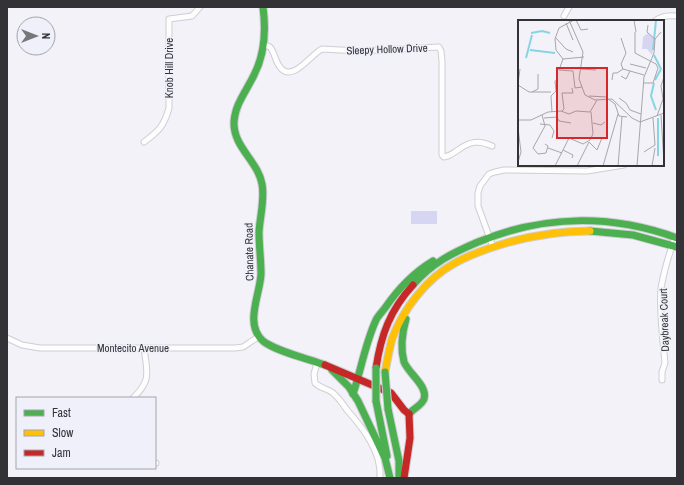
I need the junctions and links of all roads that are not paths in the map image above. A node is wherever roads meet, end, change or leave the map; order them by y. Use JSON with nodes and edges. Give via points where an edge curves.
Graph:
{"nodes":[{"id":1,"x":200,"y":7,"type":"edge"},
{"id":2,"x":263,"y":7,"type":"edge"},
{"id":3,"x":569,"y":7,"type":"edge"},
{"id":4,"x":564,"y":16,"type":"dead end"},
{"id":5,"x":677,"y":16,"type":"edge"},
{"id":6,"x":656,"y":20,"type":"edge"},
{"id":7,"x":264,"y":45,"type":"junction"},
{"id":8,"x":144,"y":142,"type":"dead end"},
{"id":9,"x":492,"y":146,"type":"dead end"},
{"id":10,"x":618,"y":166,"type":"edge"},
{"id":11,"x":490,"y":236,"type":"junction"},
{"id":12,"x":676,"y":237,"type":"edge"},
{"id":13,"x":675,"y":246,"type":"edge"},
{"id":14,"x":493,"y":247,"type":"junction"},
{"id":15,"x":444,"y":257,"type":"junction"},
{"id":16,"x":415,"y":299,"type":"junction"},
{"id":17,"x":258,"y":337,"type":"junction"},
{"id":18,"x":7,"y":338,"type":"edge"},
{"id":19,"x":144,"y":348,"type":"junction"},
{"id":20,"x":317,"y":363,"type":"junction"},
{"id":21,"x":329,"y":367,"type":"junction"},
{"id":22,"x":358,"y":379,"type":"junction"},
{"id":23,"x":662,"y":380,"type":"dead end"},
{"id":24,"x":353,"y":394,"type":"junction"},
{"id":25,"x":134,"y":397,"type":"edge"},
{"id":26,"x":409,"y":414,"type":"junction"},
{"id":27,"x":380,"y":478,"type":"edge"},
{"id":28,"x":390,"y":478,"type":"edge"},
{"id":29,"x":399,"y":478,"type":"edge"},
{"id":30,"x":404,"y":478,"type":"edge"}],
"edges":[{"from":1,"to":8,"type":"street","name":"Knob Hill Drive","via":[[192,16],[169,19],[169,108],[166,120],[158,132]]},
{"from":2,"to":7,"type":"main road","name":"Chanate Road"},
{"from":3,"to":4,"type":"street"},
{"from":5,"to":6,"type":"street"},
{"from":7,"to":9,"type":"street","name":"Sleepy Hollow Drive","via":[[270,47],[280,68],[286,71],[301,67],[322,49],[439,47],[442,61],[442,155],[450,156],[466,145],[478,141]]},
{"from":7,"to":17,"type":"main road","name":"Chanate Road","via":[[258,67],[234,120],[234,129],[241,146],[260,173],[262,183],[259,238],[261,273],[254,320]]},
{"from":10,"to":11,"type":"street","via":[[587,171],[504,170],[490,174],[480,186],[477,199]]},
{"from":11,"to":12,"type":"main road","via":[[538,223],[592,220],[634,225]]},
{"from":11,"to":14,"type":"street"},
{"from":11,"to":15,"type":"main road"},
{"from":12,"to":13,"type":"street","name":"Daybreak Court"},
{"from":13,"to":14,"type":"main road","via":[[626,234],[592,230],[540,234]]},
{"from":13,"to":23,"type":"street","name":"Daybreak Court","via":[[666,265],[661,288],[665,363]]},
{"from":14,"to":16,"type":"main road","via":[[448,267]]},
{"from":15,"to":22,"type":"main road","via":[[423,267],[407,280],[376,320]]},
{"from":15,"to":28,"type":"main road","bridge":true,"via":[[405,294],[394,310],[379,348],[376,401]]},
{"from":16,"to":26,"type":"main road","via":[[406,319],[401,346],[407,368],[422,385],[425,394],[423,402]]},
{"from":16,"to":29,"type":"main road","bridge":true,"via":[[395,334],[385,372],[388,410],[399,461]]},
{"from":17,"to":19,"type":"street","name":"Montecito Avenue","via":[[243,347],[235,348]]},
{"from":17,"to":20,"type":"main road","via":[[273,348]]},
{"from":18,"to":19,"type":"street","name":"Montecito Avenue","via":[[22,345],[40,348]]},
{"from":19,"to":25,"type":"street","via":[[147,379],[142,390]]},
{"from":20,"to":21,"type":"main road"},
{"from":20,"to":27,"type":"street","via":[[315,383],[332,392],[369,438],[380,467]]},
{"from":21,"to":22,"type":"main road"},
{"from":21,"to":24,"type":"main road"},
{"from":22,"to":24,"type":"main road"},
{"from":22,"to":26,"type":"main road","via":[[391,394]]},
{"from":24,"to":28,"type":"main road","via":[[385,458]]},
{"from":26,"to":30,"type":"main road","via":[[411,436]]}]}
